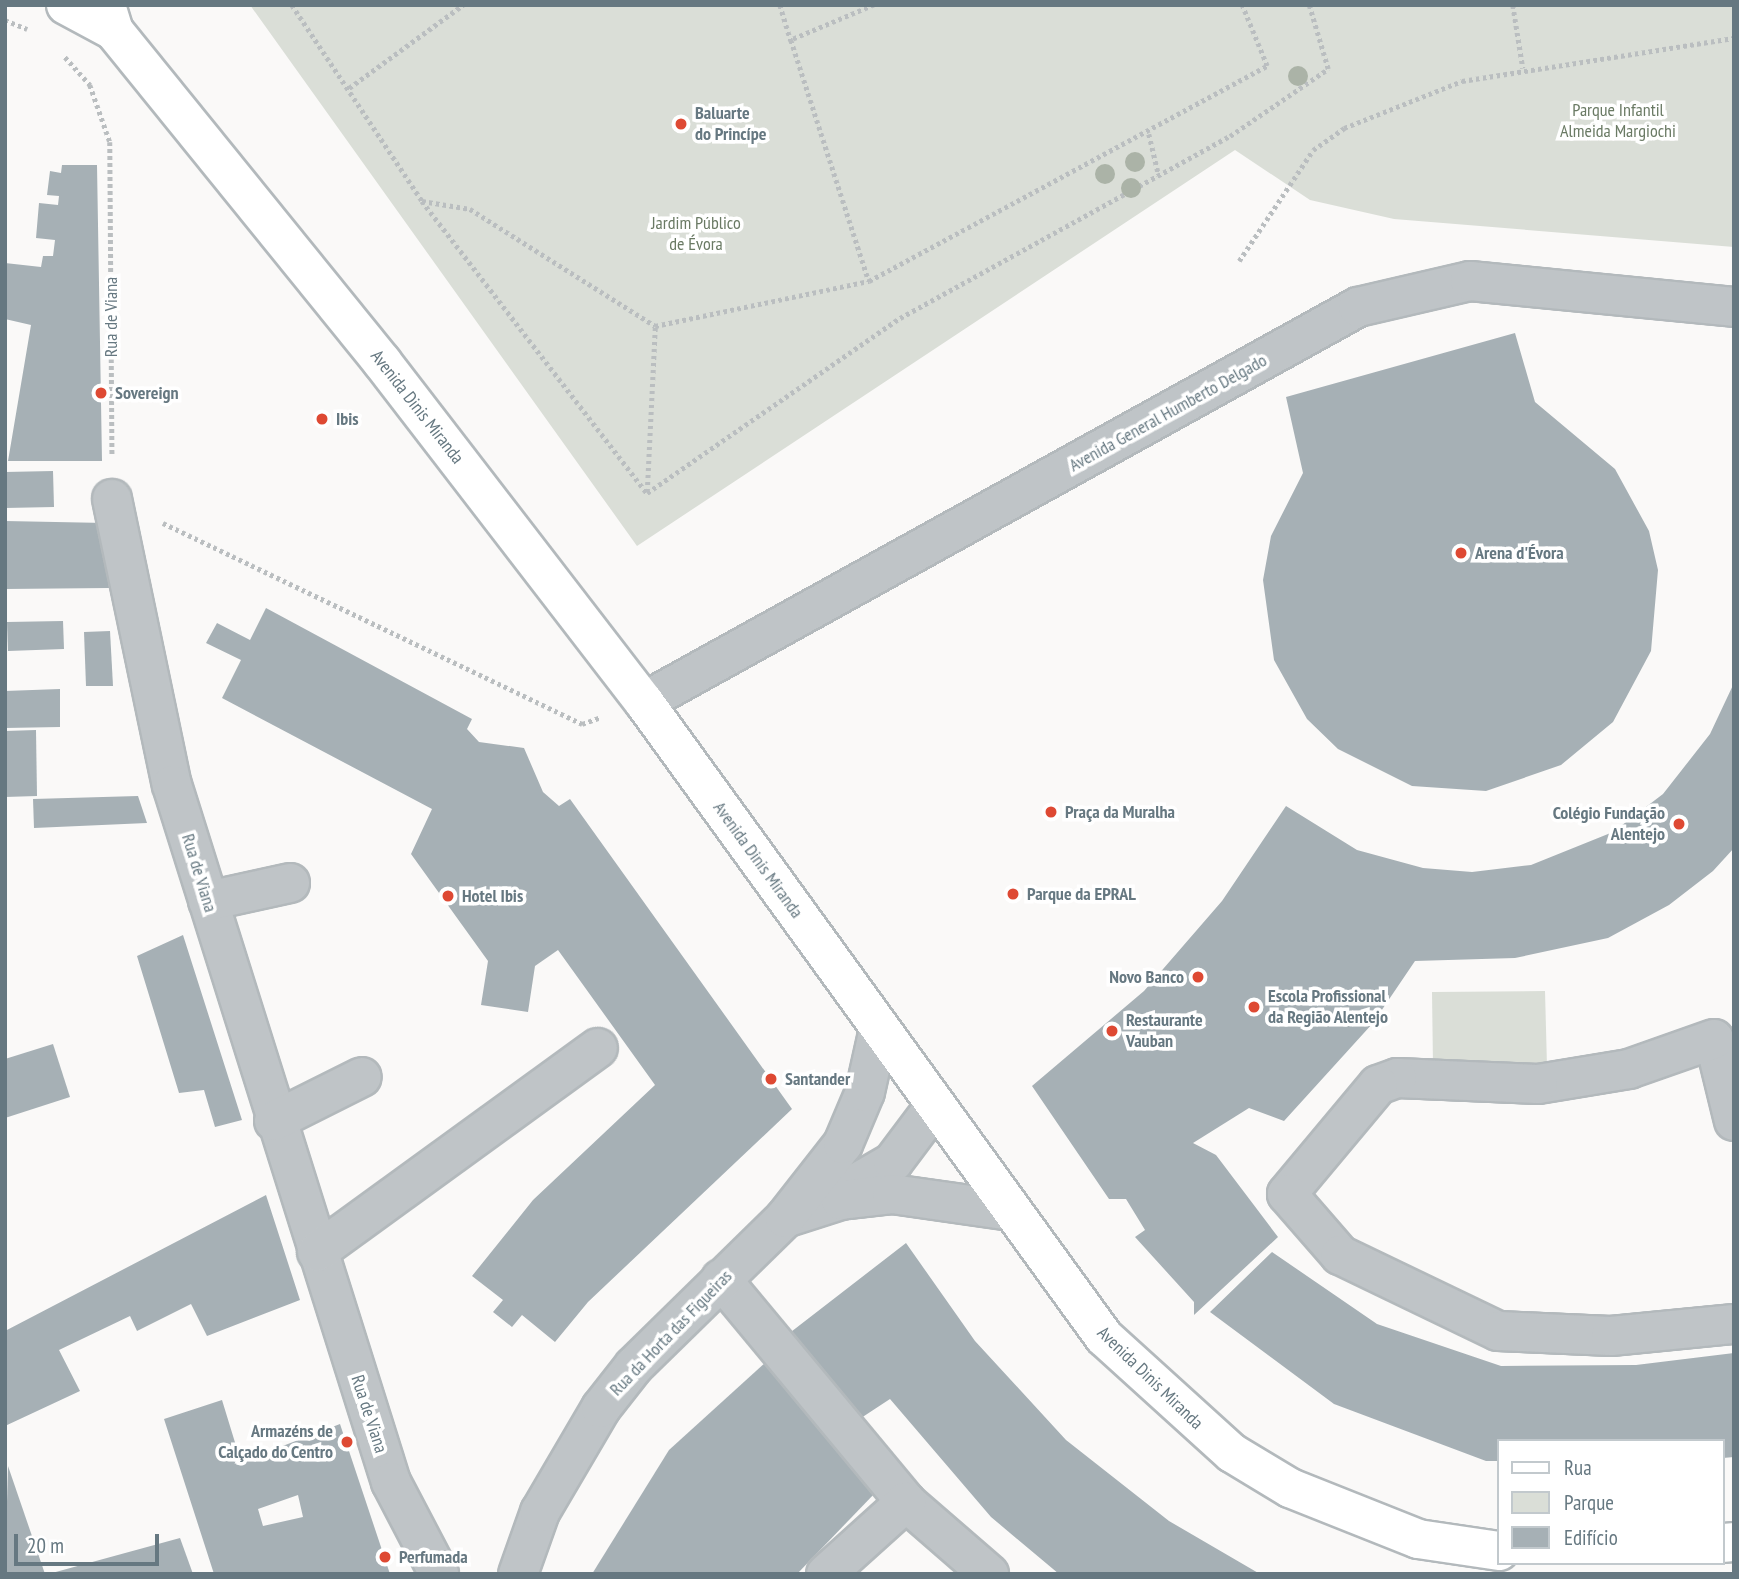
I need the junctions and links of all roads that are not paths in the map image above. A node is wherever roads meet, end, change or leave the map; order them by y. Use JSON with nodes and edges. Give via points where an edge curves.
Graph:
{"nodes":[{"id":1,"x":66,"y":5,"type":"edge"},
{"id":2,"x":110,"y":18,"type":"edge"},
{"id":3,"x":1734,"y":307,"type":"edge"},
{"id":4,"x":112,"y":499,"type":"road end"},
{"id":5,"x":644,"y":702,"type":"junction"},
{"id":6,"x":290,"y":883,"type":"dead end"},
{"id":7,"x":208,"y":901,"type":"junction"},
{"id":8,"x":879,"y":1029,"type":"junction"},
{"id":9,"x":598,"y":1048,"type":"dead end"},
{"id":10,"x":362,"y":1077,"type":"dead end"},
{"id":11,"x":935,"y":1106,"type":"junction"},
{"id":12,"x":274,"y":1121,"type":"junction"},
{"id":13,"x":1734,"y":1121,"type":"edge"},
{"id":14,"x":1011,"y":1211,"type":"junction"},
{"id":15,"x":785,"y":1218,"type":"junction"},
{"id":16,"x":317,"y":1252,"type":"junction"},
{"id":17,"x":721,"y":1279,"type":"junction"},
{"id":18,"x":1734,"y":1324,"type":"edge"},
{"id":19,"x":906,"y":1502,"type":"junction"},
{"id":20,"x":1498,"y":1551,"type":"edge"},
{"id":21,"x":439,"y":1574,"type":"edge"},
{"id":22,"x":518,"y":1574,"type":"edge"},
{"id":23,"x":826,"y":1574,"type":"edge"},
{"id":24,"x":989,"y":1574,"type":"edge"}],
"edges":[{"from":1,"to":2,"type":"main road","name":"Avenida Dinis Miranda"},
{"from":2,"to":5,"type":"main road","name":"Avenida Dinis Miranda"},
{"from":3,"to":5,"type":"street","name":"Avenida General Humberto Delgado","via":[[1470,281],[1358,307]]},
{"from":4,"to":7,"type":"street","name":"Rua de Viana","via":[[159,740]]},
{"from":5,"to":8,"type":"main road","name":"Avenida Dinis Miranda"},
{"from":6,"to":7,"type":"street"},
{"from":7,"to":12,"type":"street","name":"Rua de Viana"},
{"from":8,"to":11,"type":"main road","name":"Avenida Dinis Miranda"},
{"from":8,"to":15,"type":"street","name":"Rua da Horta das Figueiras","via":[[865,1092],[843,1144]]},
{"from":9,"to":16,"type":"street"},
{"from":10,"to":12,"type":"street"},
{"from":11,"to":14,"type":"main road","name":"Avenida Dinis Miranda"},
{"from":11,"to":15,"type":"street","name":"Rua da Horta das Figueiras","via":[[893,1163]]},
{"from":12,"to":16,"type":"street","name":"Rua de Viana"},
{"from":13,"to":18,"type":"street","via":[[1714,1039],[1629,1069],[1538,1084],[1397,1078],[1378,1085],[1287,1194],[1340,1255],[1498,1331],[1611,1336]]},
{"from":14,"to":15,"type":"street","name":"Rua da Horta das Figueiras","via":[[892,1194],[841,1200]]},
{"from":14,"to":20,"type":"main road","name":"Avenida Dinis Miranda","via":[[1104,1337],[1232,1453],[1354,1516],[1418,1539]]},
{"from":15,"to":17,"type":"street","name":"Rua da Horta das Figueiras"},
{"from":16,"to":21,"type":"street","name":"Rua de Viana","via":[[391,1482]]},
{"from":17,"to":19,"type":"street"},
{"from":17,"to":22,"type":"street","name":"Rua da Horta das Figueiras","via":[[601,1408],[540,1512]]},
{"from":19,"to":23,"type":"street"},
{"from":19,"to":24,"type":"street"}]}
